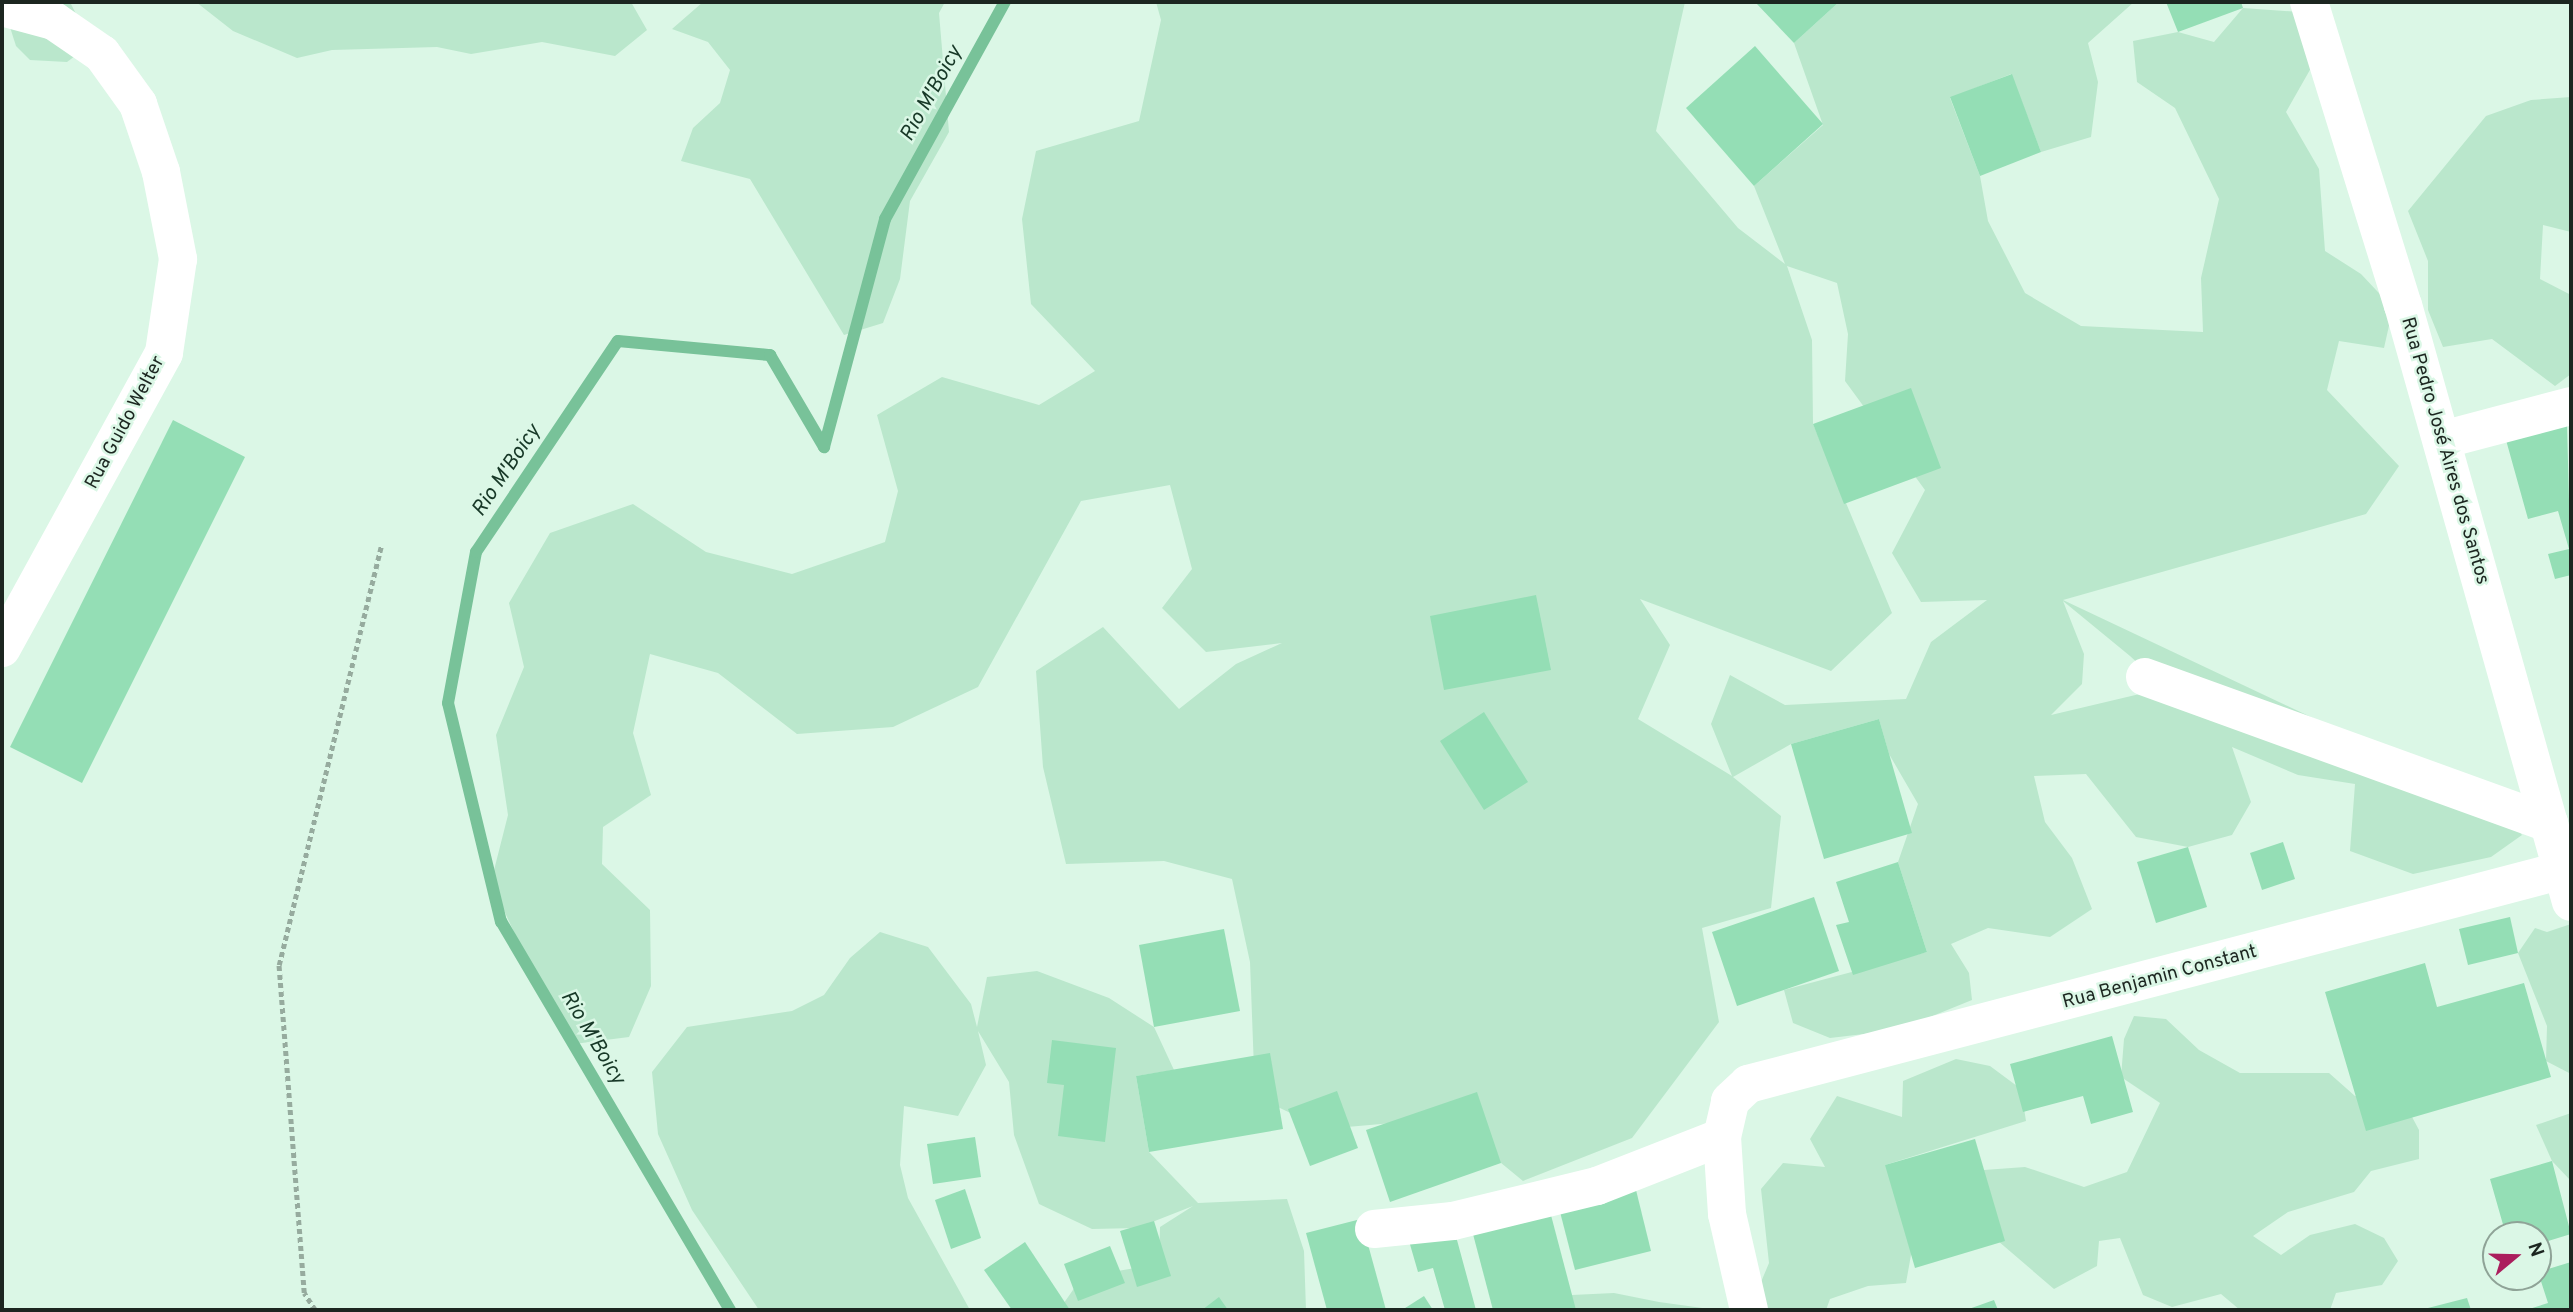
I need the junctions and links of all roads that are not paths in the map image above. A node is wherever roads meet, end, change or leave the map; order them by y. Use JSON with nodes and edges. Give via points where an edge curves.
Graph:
{"nodes":[{"id":1,"x":2309,"y":2,"type":"edge"},
{"id":2,"x":2,"y":7,"type":"edge"},
{"id":3,"x":2571,"y":406,"type":"edge"},
{"id":4,"x":2442,"y":440,"type":"junction"},
{"id":5,"x":2,"y":648,"type":"edge"},
{"id":6,"x":2145,"y":677,"type":"dead end"},
{"id":7,"x":2549,"y":823,"type":"junction"},
{"id":8,"x":2568,"y":880,"type":"edge"},
{"id":9,"x":1722,"y":1137,"type":"junction"},
{"id":10,"x":1374,"y":1229,"type":"dead end"},
{"id":11,"x":1749,"y":1310,"type":"edge"}],
"edges":[{"from":1,"to":4,"type":"street","name":"Rua Pedro José Aires dos Santos"},
{"from":2,"to":5,"type":"street","name":"Rua Guido Welter","via":[[54,21],[102,54],[138,104],[161,172],[178,259],[164,353]]},
{"from":3,"to":4,"type":"street"},
{"from":4,"to":7,"type":"street","name":"Rua Pedro José Aires dos Santos"},
{"from":6,"to":7,"type":"street"},
{"from":7,"to":8,"type":"street","name":"Rua Pedro José Aires dos Santos"},
{"from":8,"to":9,"type":"street","name":"Rua Benjamin Constant","via":[[1748,1084],[1730,1101]]},
{"from":9,"to":10,"type":"street","via":[[1597,1186],[1453,1221]]},
{"from":9,"to":11,"type":"street","via":[[1727,1214]]}]}
